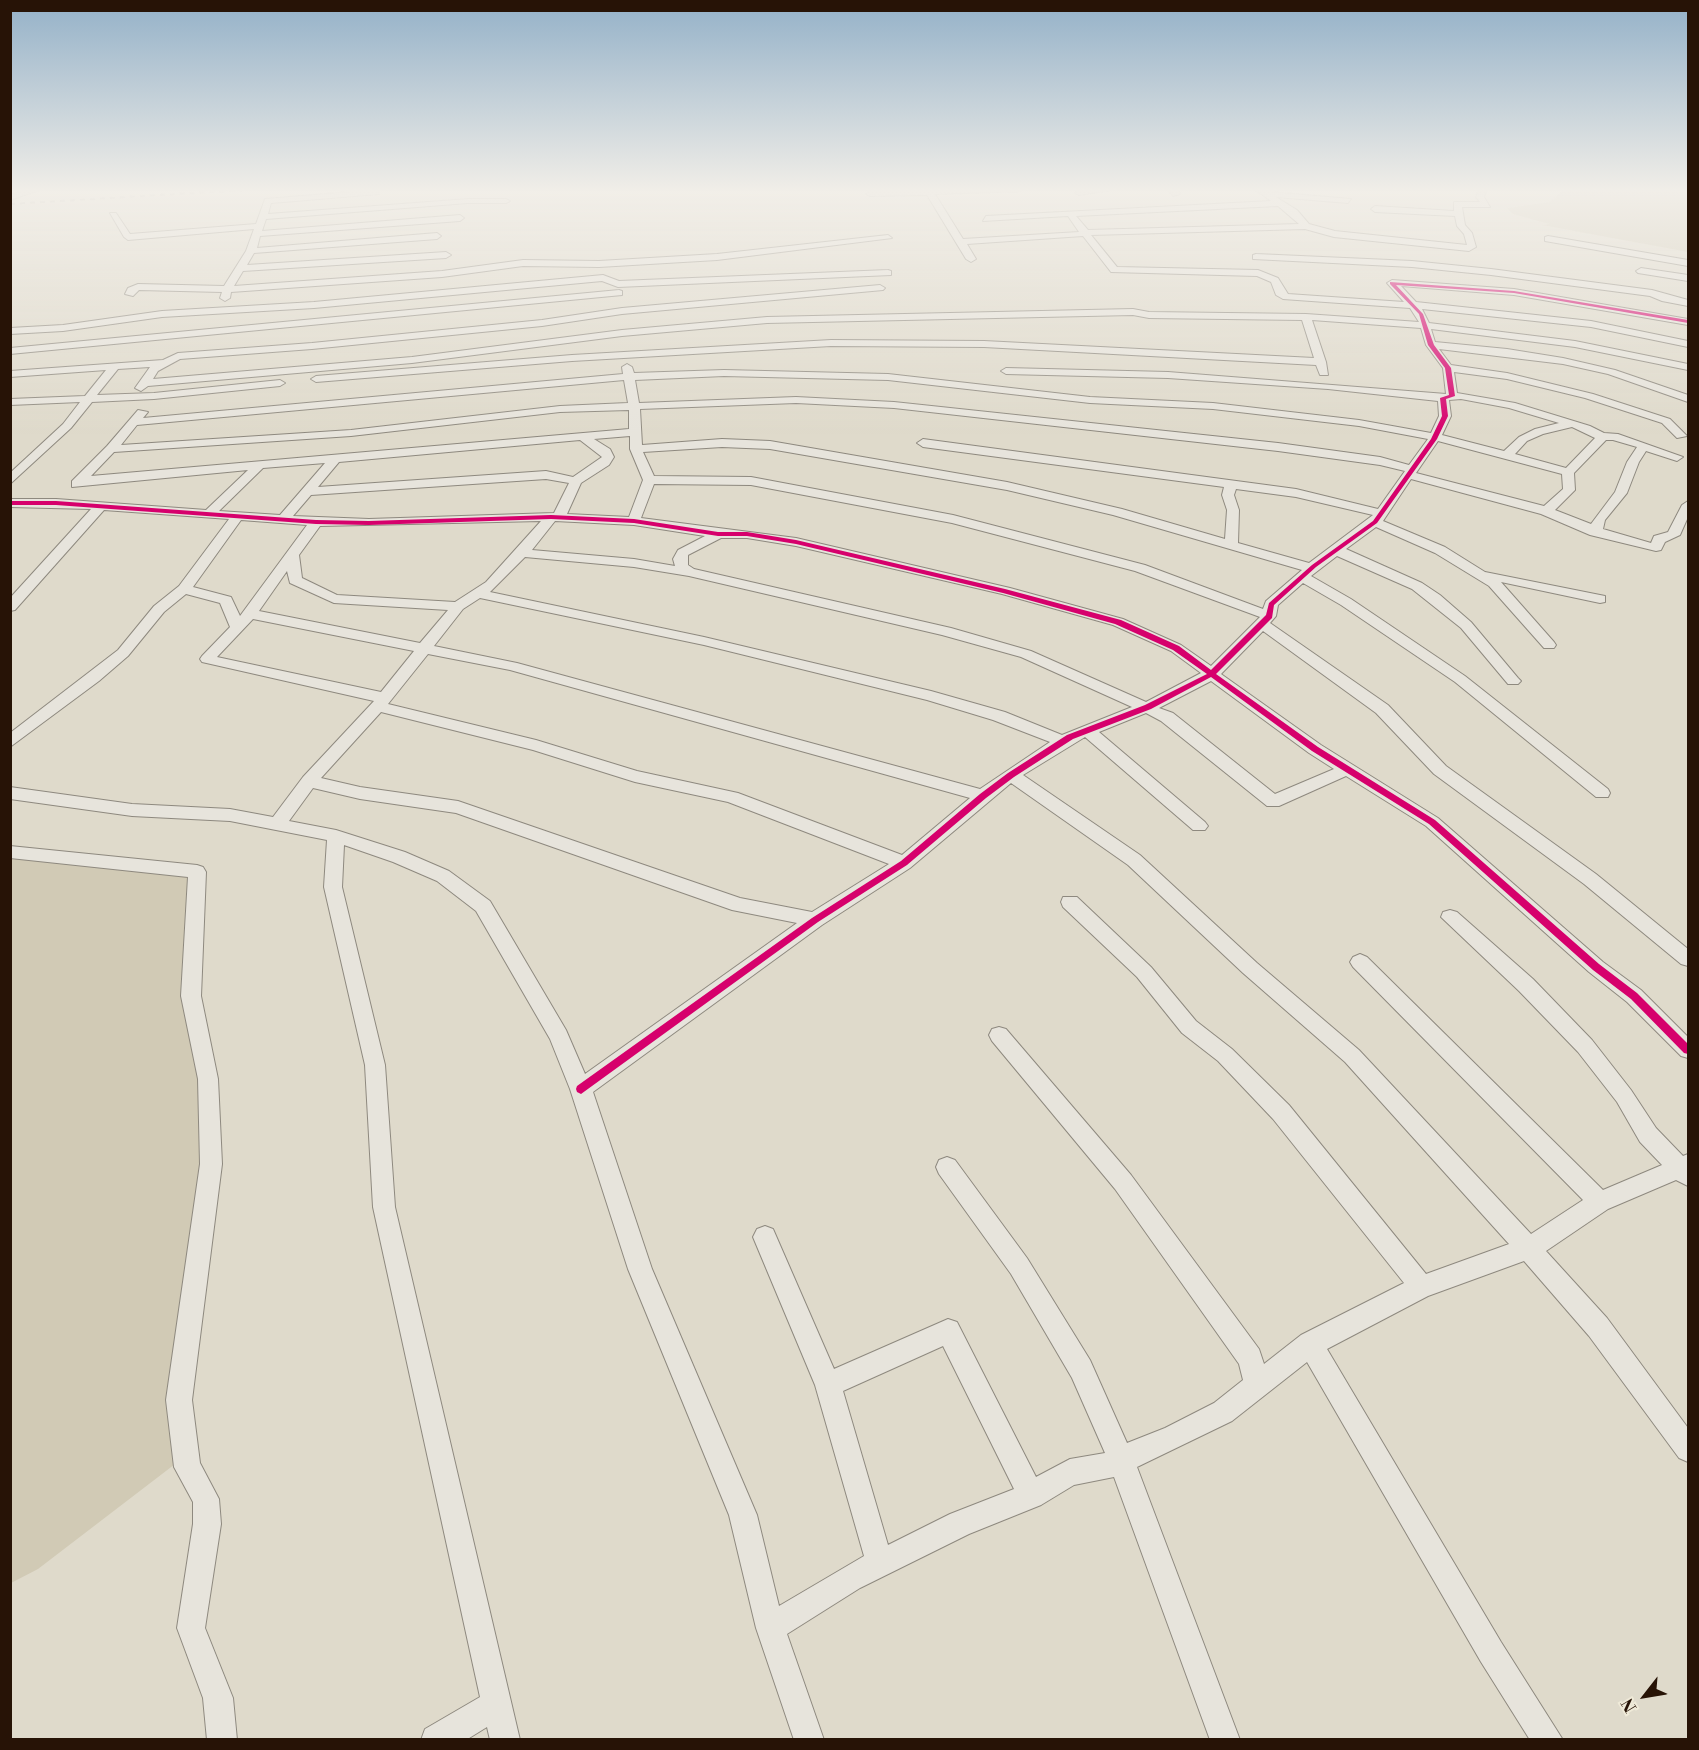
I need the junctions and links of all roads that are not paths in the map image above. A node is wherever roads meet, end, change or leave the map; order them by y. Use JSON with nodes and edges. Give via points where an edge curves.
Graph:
{"nodes":[{"id":1,"x":238,"y":271,"type":"edge"},
{"id":2,"x":467,"y":271,"type":"edge"},
{"id":3,"x":1146,"y":271,"type":"edge"},
{"id":4,"x":1478,"y":271,"type":"edge"},
{"id":5,"x":1645,"y":271,"type":"edge"},
{"id":6,"x":888,"y":273,"type":"dead end"},
{"id":7,"x":1689,"y":278,"type":"edge"},
{"id":8,"x":880,"y":288,"type":"dead end"},
{"id":9,"x":227,"y":289,"type":"junction"},
{"id":10,"x":619,"y":289,"type":"junction"},
{"id":11,"x":130,"y":294,"type":"dead end"},
{"id":12,"x":1689,"y":303,"type":"edge"},
{"id":13,"x":1410,"y":306,"type":"junction"},
{"id":14,"x":222,"y":311,"type":"junction"},
{"id":15,"x":622,"y":311,"type":"junction"},
{"id":16,"x":1306,"y":316,"type":"junction"},
{"id":17,"x":1689,"y":322,"type":"edge"},
{"id":18,"x":1425,"y":326,"type":"junction"},
{"id":19,"x":10,"y":331,"type":"edge"},
{"id":20,"x":622,"y":333,"type":"junction"},
{"id":21,"x":186,"y":335,"type":"junction"},
{"id":22,"x":1689,"y":344,"type":"edge"},
{"id":23,"x":1431,"y":345,"type":"junction"},
{"id":24,"x":10,"y":351,"type":"edge"},
{"id":25,"x":178,"y":356,"type":"junction"},
{"id":26,"x":624,"y":356,"type":"junction"},
{"id":27,"x":1321,"y":362,"type":"junction"},
{"id":28,"x":162,"y":363,"type":"junction"},
{"id":29,"x":114,"y":367,"type":"junction"},
{"id":30,"x":1689,"y":367,"type":"edge"},
{"id":31,"x":1448,"y":368,"type":"junction"},
{"id":32,"x":1006,"y":371,"type":"dead end"},
{"id":33,"x":10,"y":374,"type":"edge"},
{"id":34,"x":629,"y":377,"type":"junction"},
{"id":35,"x":144,"y":382,"type":"junction"},
{"id":36,"x":1328,"y":386,"type":"junction"},
{"id":37,"x":137,"y":396,"type":"junction"},
{"id":38,"x":154,"y":396,"type":"junction"},
{"id":39,"x":90,"y":397,"type":"junction"},
{"id":40,"x":1447,"y":398,"type":"junction"},
{"id":41,"x":1689,"y":399,"type":"edge"},
{"id":42,"x":12,"y":403,"type":"edge"},
{"id":43,"x":634,"y":405,"type":"junction"},
{"id":44,"x":1677,"y":414,"type":"edge"},
{"id":45,"x":1549,"y":419,"type":"junction"},
{"id":46,"x":135,"y":422,"type":"junction"},
{"id":47,"x":1571,"y":424,"type":"junction"},
{"id":48,"x":1539,"y":430,"type":"junction"},
{"id":49,"x":634,"y":432,"type":"junction"},
{"id":50,"x":1685,"y":435,"type":"edge"},
{"id":51,"x":581,"y":436,"type":"junction"},
{"id":52,"x":1602,"y":436,"type":"junction"},
{"id":53,"x":1434,"y":439,"type":"junction"},
{"id":54,"x":923,"y":443,"type":"dead end"},
{"id":55,"x":1643,"y":447,"type":"junction"},
{"id":56,"x":111,"y":449,"type":"junction"},
{"id":57,"x":636,"y":449,"type":"junction"},
{"id":58,"x":1507,"y":455,"type":"junction"},
{"id":59,"x":334,"y":460,"type":"junction"},
{"id":60,"x":1683,"y":460,"type":"edge"},
{"id":61,"x":258,"y":467,"type":"junction"},
{"id":62,"x":1410,"y":472,"type":"junction"},
{"id":63,"x":1568,"y":472,"type":"junction"},
{"id":64,"x":10,"y":480,"type":"edge"},
{"id":65,"x":649,"y":480,"type":"junction"},
{"id":66,"x":575,"y":481,"type":"junction"},
{"id":67,"x":79,"y":482,"type":"junction"},
{"id":68,"x":1231,"y":485,"type":"junction"},
{"id":69,"x":308,"y":491,"type":"junction"},
{"id":70,"x":56,"y":503,"type":"junction"},
{"id":71,"x":12,"y":505,"type":"edge"},
{"id":72,"x":1689,"y":505,"type":"edge"},
{"id":73,"x":101,"y":506,"type":"junction"},
{"id":74,"x":1546,"y":512,"type":"junction"},
{"id":75,"x":209,"y":514,"type":"junction"},
{"id":76,"x":555,"y":517,"type":"junction"},
{"id":77,"x":237,"y":518,"type":"junction"},
{"id":78,"x":1378,"y":518,"type":"junction"},
{"id":79,"x":282,"y":521,"type":"junction"},
{"id":80,"x":634,"y":521,"type":"junction"},
{"id":81,"x":316,"y":522,"type":"junction"},
{"id":82,"x":1595,"y":532,"type":"junction"},
{"id":83,"x":718,"y":534,"type":"junction"},
{"id":84,"x":1231,"y":543,"type":"junction"},
{"id":85,"x":1338,"y":550,"type":"junction"},
{"id":86,"x":522,"y":553,"type":"junction"},
{"id":87,"x":293,"y":555,"type":"junction"},
{"id":88,"x":1465,"y":565,"type":"junction"},
{"id":89,"x":689,"y":572,"type":"junction"},
{"id":90,"x":1307,"y":573,"type":"junction"},
{"id":91,"x":184,"y":589,"type":"junction"},
{"id":92,"x":480,"y":594,"type":"junction"},
{"id":93,"x":1600,"y":598,"type":"dead end"},
{"id":94,"x":458,"y":606,"type":"junction"},
{"id":95,"x":10,"y":607,"type":"edge"},
{"id":96,"x":250,"y":614,"type":"junction"},
{"id":97,"x":1265,"y":619,"type":"junction"},
{"id":98,"x":237,"y":627,"type":"junction"},
{"id":99,"x":1549,"y":645,"type":"dead end"},
{"id":100,"x":424,"y":648,"type":"junction"},
{"id":101,"x":1212,"y":674,"type":"junction"},
{"id":102,"x":1513,"y":681,"type":"dead end"},
{"id":103,"x":381,"y":702,"type":"junction"},
{"id":104,"x":1148,"y":707,"type":"junction"},
{"id":105,"x":1087,"y":730,"type":"junction"},
{"id":106,"x":10,"y":741,"type":"edge"},
{"id":107,"x":1064,"y":742,"type":"junction"},
{"id":108,"x":1348,"y":769,"type":"junction"},
{"id":109,"x":1011,"y":775,"type":"junction"},
{"id":110,"x":309,"y":781,"type":"junction"},
{"id":111,"x":1602,"y":793,"type":"dead end"},
{"id":112,"x":10,"y":794,"type":"edge"},
{"id":113,"x":983,"y":796,"type":"junction"},
{"id":114,"x":278,"y":823,"type":"junction"},
{"id":115,"x":1199,"y":826,"type":"dead end"},
{"id":116,"x":336,"y":836,"type":"junction"},
{"id":117,"x":10,"y":852,"type":"edge"},
{"id":118,"x":904,"y":863,"type":"junction"},
{"id":119,"x":1070,"y":902,"type":"dead end"},
{"id":120,"x":1450,"y":917,"type":"dead end"},
{"id":121,"x":815,"y":920,"type":"junction"},
{"id":122,"x":1689,"y":959,"type":"edge"},
{"id":123,"x":1360,"y":962,"type":"dead end"},
{"id":124,"x":999,"y":1035,"type":"dead end"},
{"id":125,"x":1689,"y":1050,"type":"edge"},
{"id":126,"x":581,"y":1089,"type":"junction"},
{"id":127,"x":947,"y":1167,"type":"dead end"},
{"id":128,"x":1685,"y":1171,"type":"edge"},
{"id":129,"x":1600,"y":1202,"type":"junction"},
{"id":130,"x":765,"y":1237,"type":"dead end"},
{"id":131,"x":1528,"y":1249,"type":"junction"},
{"id":132,"x":1422,"y":1287,"type":"junction"},
{"id":133,"x":1310,"y":1344,"type":"junction"},
{"id":134,"x":828,"y":1385,"type":"junction"},
{"id":135,"x":1258,"y":1386,"type":"junction"},
{"id":136,"x":1689,"y":1449,"type":"edge"},
{"id":137,"x":1120,"y":1463,"type":"junction"},
{"id":138,"x":1031,"y":1495,"type":"junction"},
{"id":139,"x":880,"y":1564,"type":"junction"},
{"id":140,"x":770,"y":1628,"type":"junction"},
{"id":141,"x":497,"y":1704,"type":"junction"},
{"id":142,"x":222,"y":1740,"type":"edge"},
{"id":143,"x":436,"y":1740,"type":"edge"},
{"id":144,"x":505,"y":1740,"type":"edge"},
{"id":145,"x":809,"y":1740,"type":"edge"},
{"id":146,"x":1225,"y":1740,"type":"edge"},
{"id":147,"x":1548,"y":1740,"type":"edge"}],
"edges":[{"from":1,"to":9,"type":"street"},
{"from":2,"to":9,"type":"street"},
{"from":3,"to":13,"type":"street","via":[[1258,273],[1275,280],[1281,295],[1286,297]]},
{"from":4,"to":12,"type":"street","via":[[1652,293]]},
{"from":5,"to":7,"type":"street"},
{"from":6,"to":10,"type":"street"},
{"from":8,"to":15,"type":"street"},
{"from":9,"to":11,"type":"street","via":[[138,287]]},
{"from":9,"to":14,"type":"street"},
{"from":10,"to":14,"type":"street","via":[[603,278]]},
{"from":10,"to":15,"type":"street"},
{"from":10,"to":21,"type":"street"},
{"from":13,"to":17,"type":"street","via":[[1391,284],[1514,292]]},
{"from":13,"to":18,"type":"street","via":[[1420,314]]},
{"from":13,"to":22,"type":"street","via":[[1591,324]]},
{"from":14,"to":19,"type":"street"},
{"from":15,"to":20,"type":"street"},
{"from":15,"to":25,"type":"street","via":[[532,324]]},
{"from":16,"to":18,"type":"street"},
{"from":16,"to":20,"type":"street","via":[[1133,312],[898,316],[767,320]]},
{"from":16,"to":27,"type":"street"},
{"from":18,"to":23,"type":"street"},
{"from":18,"to":30,"type":"street","via":[[1575,344]]},
{"from":20,"to":26,"type":"street"},
{"from":20,"to":35,"type":"street","via":[[412,360]]},
{"from":21,"to":24,"type":"street"},
{"from":21,"to":25,"type":"street"},
{"from":23,"to":31,"type":"street"},
{"from":23,"to":41,"type":"street","via":[[1563,361],[1611,372]]},
{"from":25,"to":28,"type":"street"},
{"from":26,"to":27,"type":"street","via":[[808,344],[890,343]]},
{"from":26,"to":34,"type":"street"},
{"from":26,"to":38,"type":"street","via":[[335,377]]},
{"from":27,"to":36,"type":"street"},
{"from":28,"to":29,"type":"street"},
{"from":28,"to":35,"type":"street"},
{"from":29,"to":33,"type":"street"},
{"from":29,"to":39,"type":"street"},
{"from":31,"to":40,"type":"street"},
{"from":31,"to":44,"type":"street","via":[[1507,376]]},
{"from":32,"to":36,"type":"street","via":[[1168,375]]},
{"from":34,"to":43,"type":"street"},
{"from":34,"to":46,"type":"street"},
{"from":34,"to":53,"type":"street","via":[[724,373],[931,380],[1090,400],[1213,406],[1328,418]]},
{"from":35,"to":37,"type":"street"},
{"from":36,"to":40,"type":"street"},
{"from":37,"to":38,"type":"street"},
{"from":37,"to":39,"type":"street"},
{"from":38,"to":46,"type":"street"},
{"from":39,"to":42,"type":"street"},
{"from":39,"to":64,"type":"street","via":[[67,426]]},
{"from":40,"to":45,"type":"street","via":[[1461,396],[1511,405]]},
{"from":40,"to":53,"type":"street"},
{"from":43,"to":49,"type":"street"},
{"from":43,"to":56,"type":"street","via":[[351,433]]},
{"from":43,"to":62,"type":"street","via":[[796,400],[894,405],[1278,447],[1380,461]]},
{"from":44,"to":50,"type":"street"},
{"from":45,"to":47,"type":"street"},
{"from":45,"to":48,"type":"street"},
{"from":46,"to":56,"type":"street"},
{"from":47,"to":48,"type":"street"},
{"from":47,"to":52,"type":"street"},
{"from":48,"to":58,"type":"street"},
{"from":49,"to":51,"type":"street"},
{"from":49,"to":57,"type":"street"},
{"from":50,"to":60,"type":"street"},
{"from":51,"to":59,"type":"street"},
{"from":51,"to":66,"type":"street","via":[[608,457]]},
{"from":52,"to":55,"type":"street","via":[[1614,436]]},
{"from":52,"to":63,"type":"street"},
{"from":53,"to":58,"type":"street"},
{"from":53,"to":62,"type":"street"},
{"from":54,"to":68,"type":"street"},
{"from":55,"to":60,"type":"street"},
{"from":55,"to":82,"type":"street","via":[[1621,493],[1599,519]]},
{"from":56,"to":67,"type":"street"},
{"from":57,"to":65,"type":"street"},
{"from":57,"to":84,"type":"street","via":[[722,443],[770,445],[1044,493]]},
{"from":58,"to":63,"type":"street"},
{"from":59,"to":61,"type":"street"},
{"from":59,"to":69,"type":"street"},
{"from":61,"to":67,"type":"street"},
{"from":61,"to":75,"type":"street"},
{"from":62,"to":74,"type":"street"},
{"from":62,"to":78,"type":"street"},
{"from":63,"to":74,"type":"street","via":[[1569,490]]},
{"from":65,"to":80,"type":"street"},
{"from":65,"to":97,"type":"street","via":[[751,482],[963,521],[1140,568]]},
{"from":66,"to":69,"type":"street","via":[[546,475]]},
{"from":66,"to":76,"type":"street","via":[[574,489]]},
{"from":67,"to":70,"type":"street"},
{"from":68,"to":78,"type":"street","via":[[1315,496]]},
{"from":68,"to":84,"type":"street"},
{"from":69,"to":79,"type":"street"},
{"from":70,"to":71,"type":"street"},
{"from":70,"to":73,"type":"street"},
{"from":72,"to":82,"type":"street","via":[[1673,535],[1659,539],[1656,547]]},
{"from":73,"to":75,"type":"street"},
{"from":73,"to":95,"type":"street"},
{"from":74,"to":82,"type":"street"},
{"from":75,"to":77,"type":"street"},
{"from":76,"to":80,"type":"street"},
{"from":76,"to":81,"type":"street"},
{"from":76,"to":86,"type":"street"},
{"from":77,"to":79,"type":"street"},
{"from":77,"to":91,"type":"street"},
{"from":78,"to":85,"type":"street"},
{"from":78,"to":88,"type":"street"},
{"from":79,"to":81,"type":"street"},
{"from":80,"to":83,"type":"street"},
{"from":81,"to":87,"type":"street"},
{"from":83,"to":89,"type":"street","via":[[683,553],[682,567]]},
{"from":83,"to":101,"type":"street","via":[[796,542],[1052,603],[1148,634]]},
{"from":84,"to":90,"type":"street"},
{"from":85,"to":90,"type":"street"},
{"from":85,"to":102,"type":"street","via":[[1435,598],[1466,625]]},
{"from":86,"to":89,"type":"street"},
{"from":86,"to":92,"type":"street"},
{"from":87,"to":94,"type":"street","via":[[295,580],[334,599]]},
{"from":87,"to":96,"type":"street"},
{"from":88,"to":93,"type":"street","via":[[1483,574]]},
{"from":88,"to":99,"type":"street","via":[[1510,598]]},
{"from":89,"to":104,"type":"street","via":[[946,631],[1026,654]]},
{"from":90,"to":97,"type":"street","via":[[1271,604]]},
{"from":90,"to":111,"type":"street","via":[[1509,716]]},
{"from":91,"to":98,"type":"street","via":[[226,600]]},
{"from":91,"to":106,"type":"street","via":[[159,609],[123,653]]},
{"from":92,"to":94,"type":"street"},
{"from":92,"to":107,"type":"street","via":[[704,641],[931,696],[999,716]]},
{"from":94,"to":100,"type":"street"},
{"from":96,"to":98,"type":"street"},
{"from":96,"to":100,"type":"street"},
{"from":97,"to":101,"type":"street"},
{"from":97,"to":122,"type":"street","via":[[1382,709],[1440,770],[1590,879]]},
{"from":98,"to":103,"type":"street","via":[[208,656],[209,661],[258,669]]},
{"from":100,"to":103,"type":"street"},
{"from":100,"to":113,"type":"street","via":[[512,666]]},
{"from":101,"to":104,"type":"street"},
{"from":101,"to":108,"type":"street"},
{"from":103,"to":110,"type":"street"},
{"from":103,"to":118,"type":"street","via":[[417,718],[536,745],[635,776],[732,797]]},
{"from":104,"to":105,"type":"street"},
{"from":104,"to":108,"type":"street","via":[[1212,751],[1273,802]]},
{"from":105,"to":107,"type":"street"},
{"from":105,"to":115,"type":"street"},
{"from":107,"to":109,"type":"street"},
{"from":108,"to":125,"type":"street","via":[[1391,794],[1454,840],[1634,996]]},
{"from":109,"to":113,"type":"street"},
{"from":109,"to":131,"type":"street","via":[[1134,860],[1352,1056]]},
{"from":110,"to":114,"type":"street"},
{"from":110,"to":121,"type":"street","via":[[360,793],[458,807],[739,905]]},
{"from":112,"to":114,"type":"street"},
{"from":113,"to":118,"type":"street"},
{"from":114,"to":116,"type":"street"},
{"from":116,"to":126,"type":"street","via":[[399,856],[443,876],[483,906],[559,1036]]},
{"from":116,"to":141,"type":"street","via":[[333,887],[375,1065],[384,1207]]},
{"from":117,"to":142,"type":"street","via":[[197,872],[191,996],[208,1079],[211,1164],[178,1400],[186,1467],[206,1499],[207,1524],[191,1628],[218,1698]]},
{"from":118,"to":121,"type":"street"},
{"from":119,"to":132,"type":"street","via":[[1144,972],[1189,1027],[1225,1054],[1281,1112]]},
{"from":120,"to":128,"type":"street","via":[[1526,984],[1585,1046],[1648,1135]]},
{"from":121,"to":126,"type":"street"},
{"from":123,"to":129,"type":"street"},
{"from":124,"to":135,"type":"street","via":[[1123,1182],[1250,1358]]},
{"from":126,"to":140,"type":"street","via":[[639,1269],[743,1515]]},
{"from":127,"to":137,"type":"street","via":[[1019,1266],[1081,1369],[1108,1426]]},
{"from":128,"to":129,"type":"street"},
{"from":129,"to":131,"type":"street"},
{"from":130,"to":134,"type":"street"},
{"from":131,"to":132,"type":"street"},
{"from":131,"to":136,"type":"street","via":[[1598,1327]]},
{"from":132,"to":133,"type":"street"},
{"from":133,"to":135,"type":"street"},
{"from":133,"to":147,"type":"street"},
{"from":134,"to":138,"type":"street","via":[[948,1332]]},
{"from":134,"to":139,"type":"street"},
{"from":135,"to":137,"type":"street","via":[[1223,1412]]},
{"from":137,"to":138,"type":"street","via":[[1070,1472]]},
{"from":137,"to":146,"type":"street"},
{"from":138,"to":139,"type":"street","via":[[960,1524]]},
{"from":139,"to":140,"type":"street"},
{"from":140,"to":145,"type":"street"},
{"from":141,"to":143,"type":"street"},
{"from":141,"to":144,"type":"street"}]}
